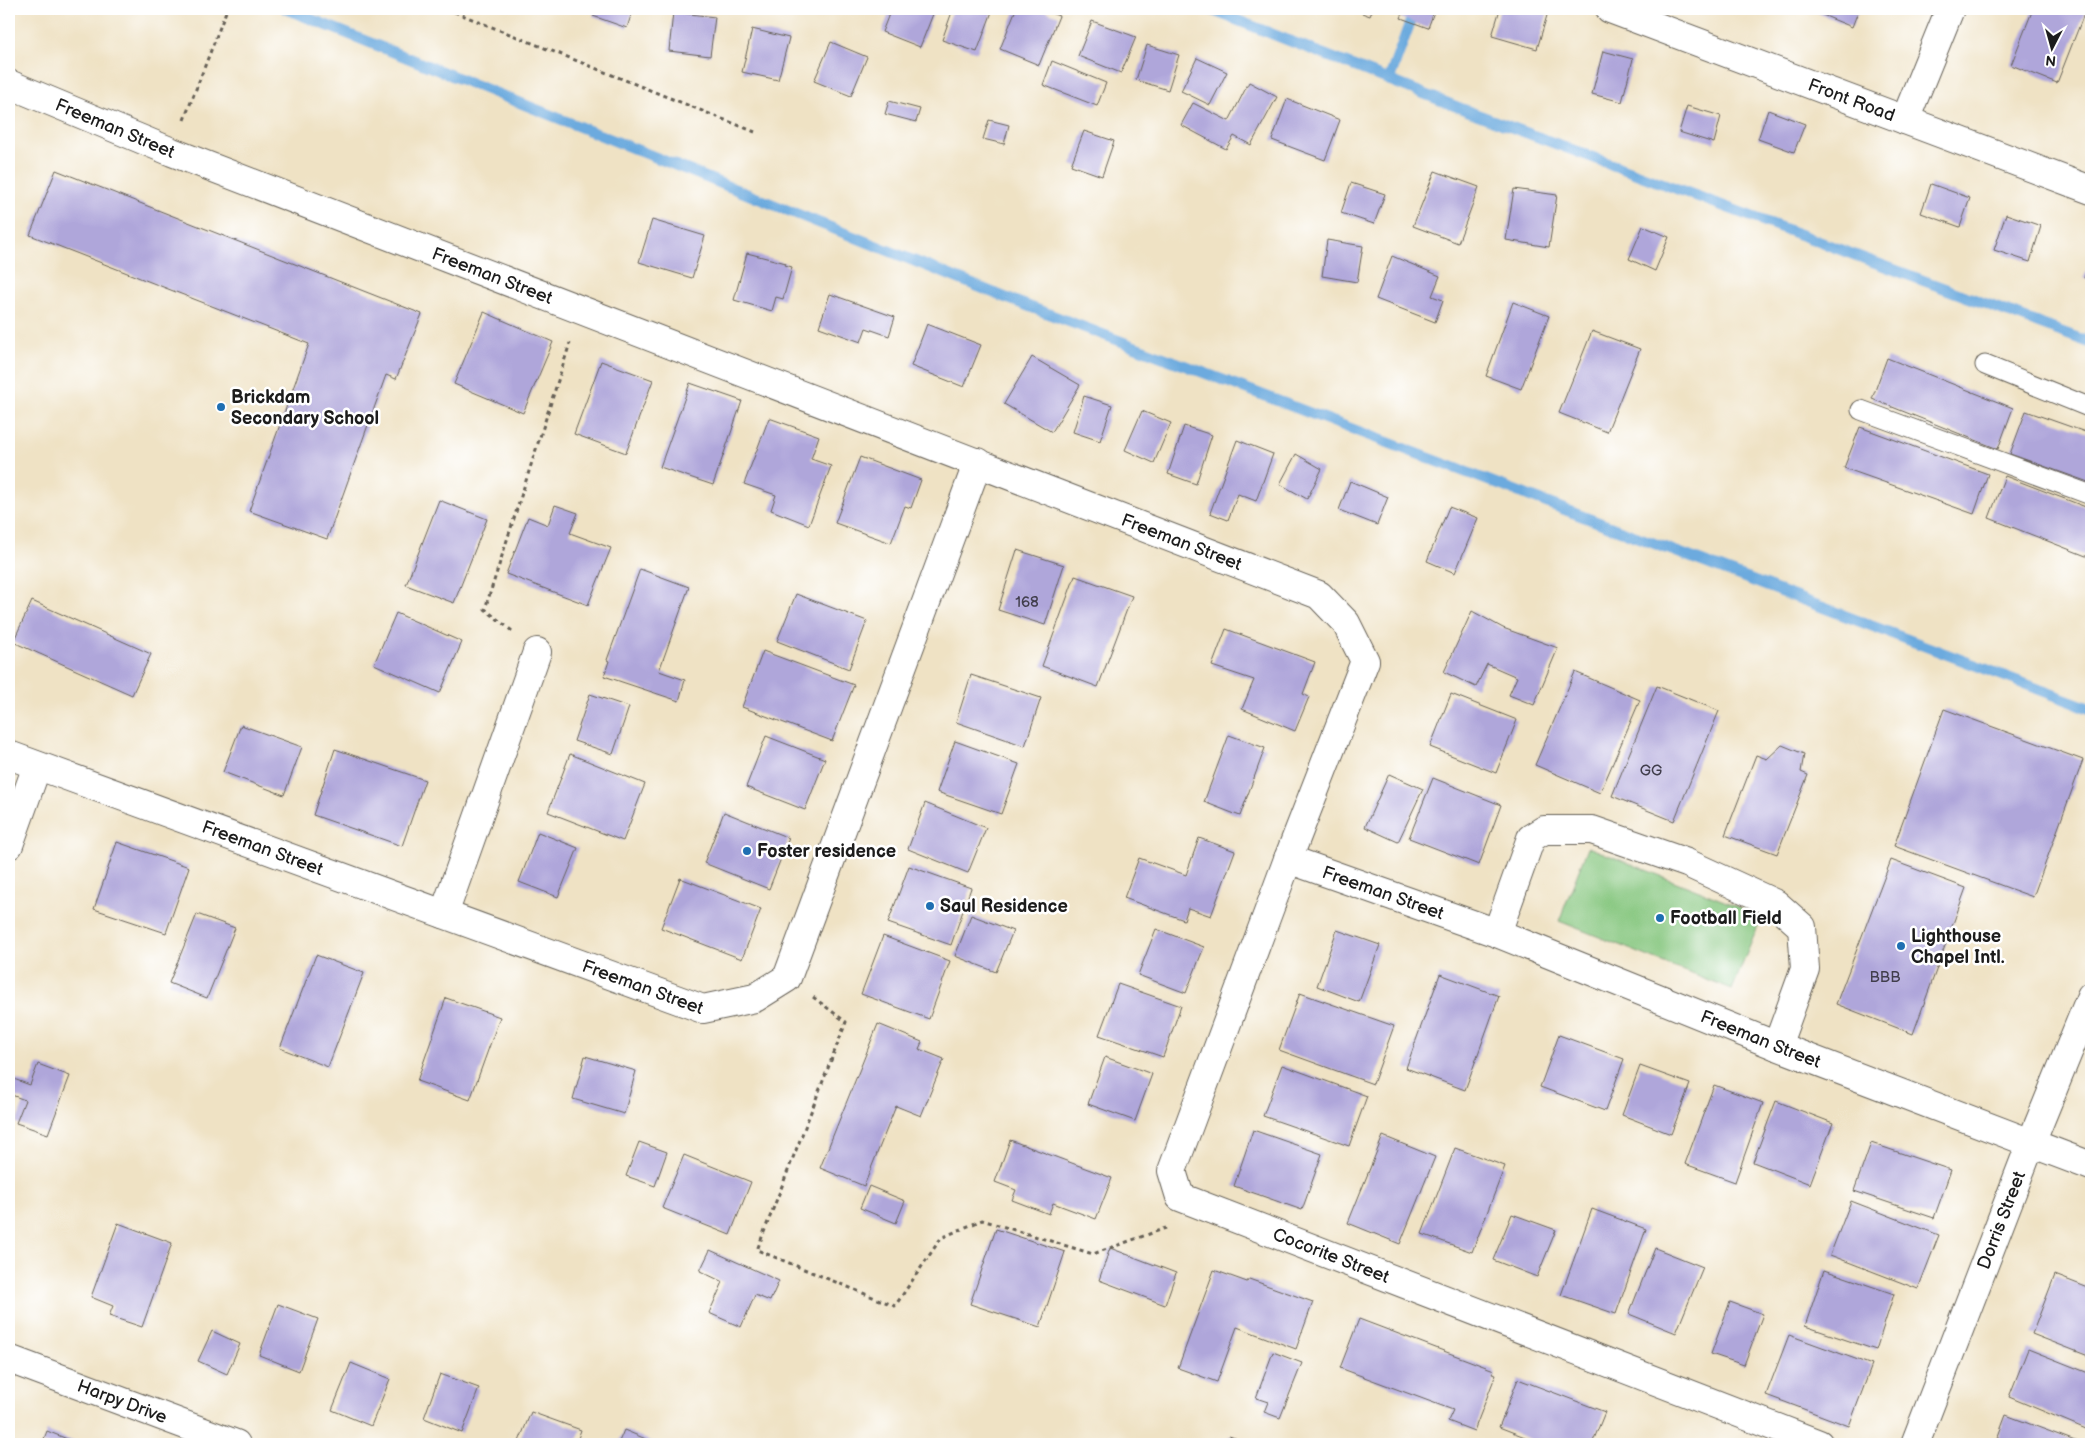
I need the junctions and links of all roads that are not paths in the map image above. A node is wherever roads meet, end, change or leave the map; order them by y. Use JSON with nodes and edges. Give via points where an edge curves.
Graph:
{"nodes":[{"id":1,"x":1610,"y":9,"type":"edge"},
{"id":2,"x":1950,"y":9,"type":"edge"},
{"id":3,"x":9,"y":84,"type":"edge"},
{"id":4,"x":1905,"y":120,"type":"junction"},
{"id":5,"x":2091,"y":190,"type":"edge"},
{"id":6,"x":1986,"y":365,"type":"dead end"},
{"id":7,"x":2091,"y":408,"type":"edge"},
{"id":8,"x":1861,"y":410,"type":"dead end"},
{"id":9,"x":978,"y":462,"type":"junction"},
{"id":10,"x":2091,"y":495,"type":"edge"},
{"id":11,"x":537,"y":652,"type":"road end"},
{"id":12,"x":9,"y":755,"type":"edge"},
{"id":13,"x":37,"y":766,"type":"junction"},
{"id":14,"x":9,"y":845,"type":"edge"},
{"id":15,"x":1288,"y":859,"type":"junction"},
{"id":16,"x":444,"y":914,"type":"junction"},
{"id":17,"x":1497,"y":933,"type":"junction"},
{"id":18,"x":2091,"y":996,"type":"edge"},
{"id":19,"x":1777,"y":1046,"type":"junction"},
{"id":20,"x":2032,"y":1143,"type":"junction"},
{"id":21,"x":2091,"y":1166,"type":"edge"},
{"id":22,"x":9,"y":1359,"type":"edge"},
{"id":23,"x":236,"y":1444,"type":"edge"},
{"id":24,"x":1819,"y":1444,"type":"edge"},
{"id":25,"x":1915,"y":1444,"type":"edge"}],
"edges":[{"from":1,"to":4,"type":"street","name":"Front Road"},
{"from":2,"to":4,"type":"street"},
{"from":3,"to":9,"type":"street","name":"Freeman Street","via":[[172,152]]},
{"from":4,"to":5,"type":"street","name":"Front Road"},
{"from":6,"to":7,"type":"lane"},
{"from":8,"to":10,"type":"lane"},
{"from":9,"to":15,"type":"street","name":"Freeman Street","via":[[1319,595],[1346,623],[1364,661]]},
{"from":9,"to":16,"type":"street","name":"Freeman Street","via":[[787,978],[755,998],[703,1009]]},
{"from":11,"to":16,"type":"street"},
{"from":12,"to":13,"type":"street","name":"Freeman Street"},
{"from":13,"to":14,"type":"street"},
{"from":13,"to":16,"type":"street","name":"Freeman Street"},
{"from":15,"to":17,"type":"street","name":"Freeman Street"},
{"from":15,"to":24,"type":"street","name":"Cocorite Street","via":[[1172,1172],[1180,1197]]},
{"from":17,"to":19,"type":"street","name":"Freeman Street"},
{"from":17,"to":19,"type":"street","via":[[1531,838],[1544,830],[1592,830],[1687,863],[1776,904],[1802,928],[1804,969]]},
{"from":18,"to":20,"type":"street","name":"Dorris Street"},
{"from":19,"to":20,"type":"street","name":"Freeman Street"},
{"from":20,"to":21,"type":"street","name":"Freeman Street"},
{"from":20,"to":25,"type":"street","name":"Dorris Street"},
{"from":22,"to":23,"type":"street","name":"Harpy Drive"}]}
